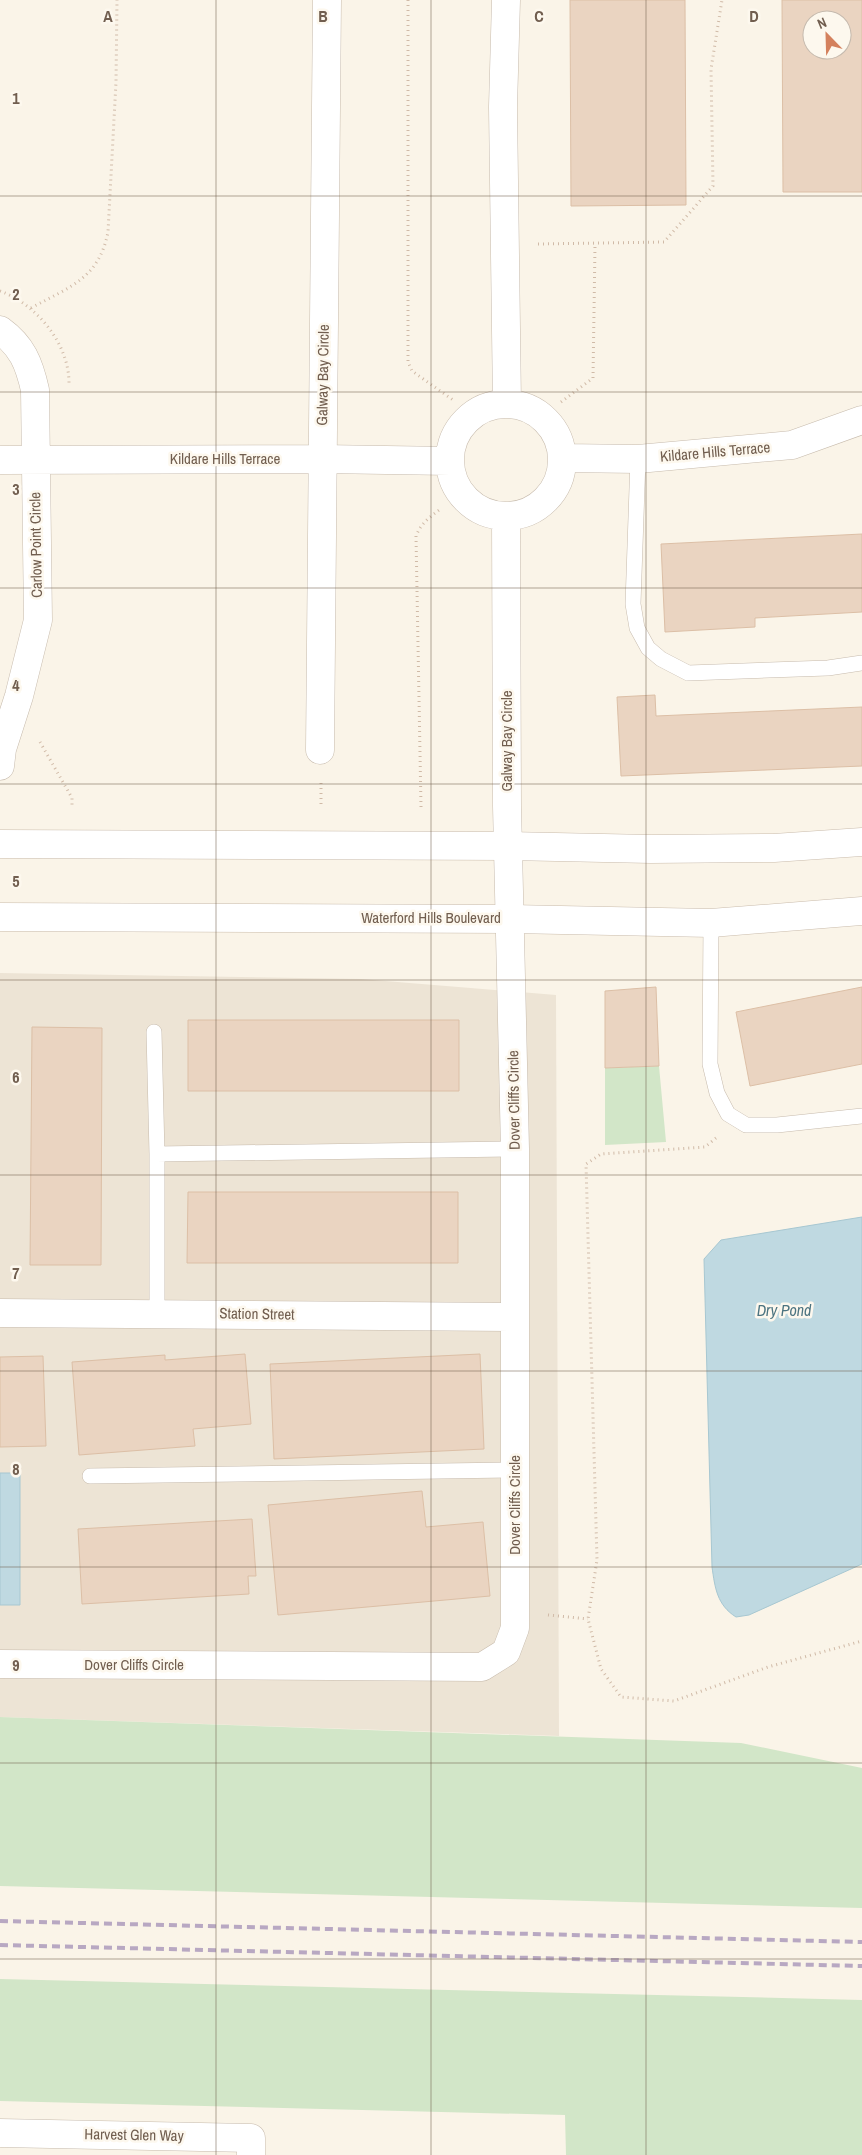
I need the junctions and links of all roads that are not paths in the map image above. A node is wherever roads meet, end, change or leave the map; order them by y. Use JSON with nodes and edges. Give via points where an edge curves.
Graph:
{"nodes":[{"id":1,"x":327,"y":0,"type":"edge"},
{"id":2,"x":506,"y":0,"type":"edge"},
{"id":3,"x":0,"y":330,"type":"edge"},
{"id":4,"x":508,"y":404,"type":"junction"},
{"id":5,"x":862,"y":420,"type":"edge"},
{"id":6,"x":563,"y":458,"type":"junction"},
{"id":7,"x":322,"y":459,"type":"junction"},
{"id":8,"x":638,"y":459,"type":"junction"},
{"id":9,"x":0,"y":460,"type":"edge"},
{"id":10,"x":35,"y":461,"type":"junction"},
{"id":11,"x":450,"y":462,"type":"junction"},
{"id":12,"x":506,"y":517,"type":"junction"},
{"id":13,"x":862,"y":663,"type":"edge"},
{"id":14,"x":320,"y":750,"type":"dead end"},
{"id":15,"x":0,"y":766,"type":"edge"},
{"id":16,"x":862,"y":842,"type":"edge"},
{"id":17,"x":0,"y":844,"type":"edge"},
{"id":18,"x":508,"y":846,"type":"junction"},
{"id":19,"x":862,"y":911,"type":"edge"},
{"id":20,"x":0,"y":917,"type":"edge"},
{"id":21,"x":511,"y":918,"type":"junction"},
{"id":22,"x":711,"y":923,"type":"junction"},
{"id":23,"x":154,"y":1032,"type":"dead end"},
{"id":24,"x":862,"y":1116,"type":"edge"},
{"id":25,"x":515,"y":1149,"type":"junction"},
{"id":26,"x":158,"y":1154,"type":"junction"},
{"id":27,"x":0,"y":1313,"type":"edge"},
{"id":28,"x":157,"y":1313,"type":"junction"},
{"id":29,"x":515,"y":1317,"type":"junction"},
{"id":30,"x":515,"y":1470,"type":"junction"},
{"id":31,"x":90,"y":1476,"type":"dead end"},
{"id":32,"x":0,"y":1664,"type":"edge"},
{"id":33,"x":0,"y":2132,"type":"edge"},
{"id":34,"x":251,"y":2155,"type":"edge"}],
"edges":[{"from":1,"to":7,"type":"street","name":"Galway Bay Circle"},
{"from":2,"to":4,"type":"street","via":[[503,117]]},
{"from":3,"to":10,"type":"street","name":"Carlow Point Circle","via":[[18,347],[30,367],[34,390]]},
{"from":4,"to":6,"type":"street","via":[[523,406],[539,414],[560,441]]},
{"from":4,"to":11,"type":"street","via":[[489,407],[473,415],[460,428],[452,444]]},
{"from":5,"to":8,"type":"street","name":"Kildare Hills Terrace","via":[[792,445]]},
{"from":6,"to":8,"type":"street","name":"Kildare Hills Terrace"},
{"from":6,"to":12,"type":"street","via":[[561,476],[552,493],[539,506],[523,514]]},
{"from":7,"to":10,"type":"street","name":"Kildare Hills Terrace"},
{"from":7,"to":11,"type":"street","name":"Kildare Hills Terrace"},
{"from":7,"to":14,"type":"street","name":"Galway Bay Circle"},
{"from":8,"to":13,"type":"lane","via":[[633,604],[637,628],[648,648],[688,673],[828,668]]},
{"from":9,"to":10,"type":"street","name":"Kildare Hills Terrace"},
{"from":10,"to":15,"type":"street","name":"Carlow Point Circle","via":[[38,620]]},
{"from":11,"to":12,"type":"street","via":[[460,493],[472,505]]},
{"from":12,"to":18,"type":"street","name":"Galway Bay Circle"},
{"from":16,"to":18,"type":"street","via":[[774,848]]},
{"from":17,"to":18,"type":"street"},
{"from":18,"to":21,"type":"street","name":"Dover Cliffs Circle"},
{"from":19,"to":22,"type":"street","name":"Waterford Hills Boulevard"},
{"from":20,"to":21,"type":"street","name":"Waterford Hills Boulevard"},
{"from":21,"to":22,"type":"street","name":"Waterford Hills Boulevard"},
{"from":21,"to":25,"type":"street","name":"Dover Cliffs Circle"},
{"from":22,"to":24,"type":"lane","via":[[710,1064],[716,1093],[728,1114],[746,1125]]},
{"from":23,"to":26,"type":"lane"},
{"from":25,"to":26,"type":"lane"},
{"from":25,"to":29,"type":"street","name":"Dover Cliffs Circle"},
{"from":26,"to":28,"type":"lane"},
{"from":27,"to":28,"type":"street","name":"Station Street"},
{"from":28,"to":29,"type":"street","name":"Station Street"},
{"from":29,"to":30,"type":"street","name":"Dover Cliffs Circle"},
{"from":30,"to":31,"type":"lane"},
{"from":30,"to":32,"type":"street","name":"Dover Cliffs Circle","via":[[515,1628],[506,1652],[482,1667]]},
{"from":33,"to":34,"type":"street","name":"Harvest Glen Way","via":[[252,2138]]}]}
